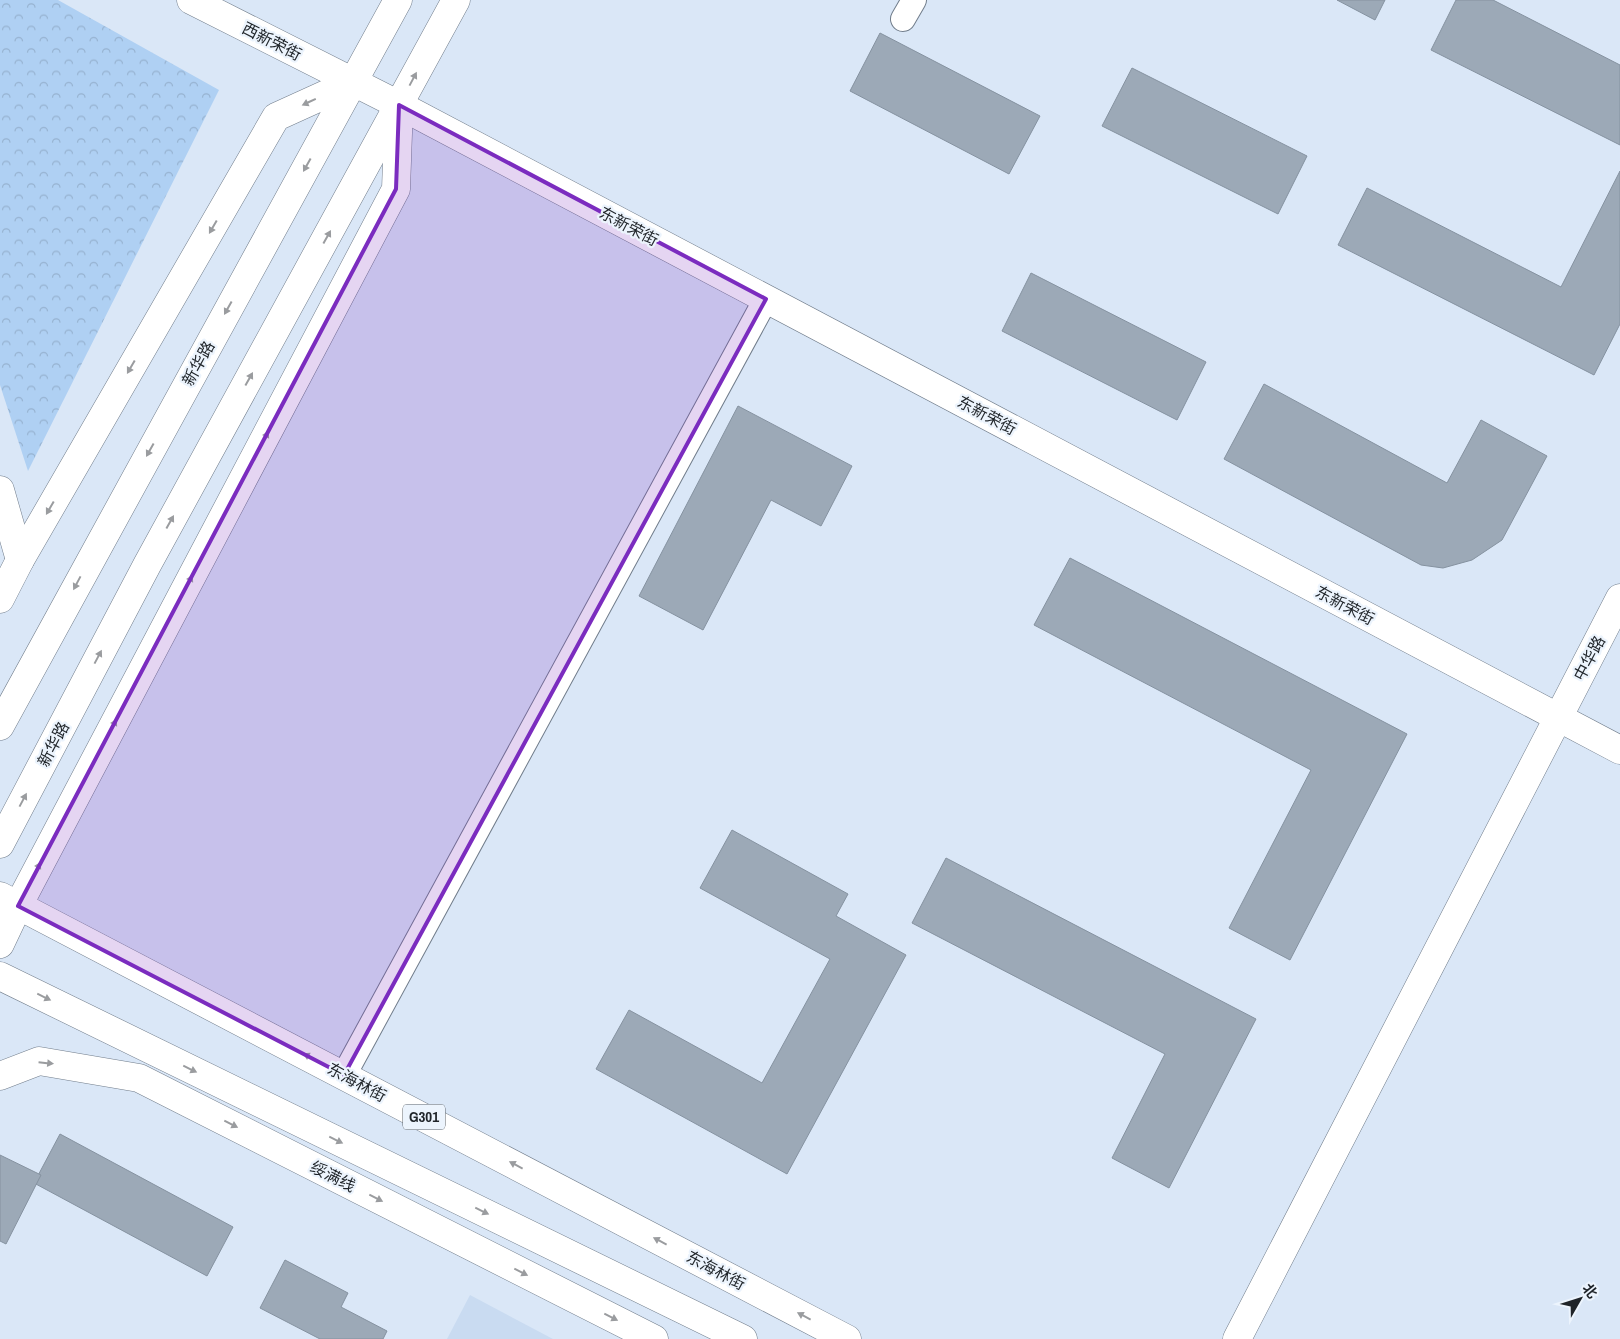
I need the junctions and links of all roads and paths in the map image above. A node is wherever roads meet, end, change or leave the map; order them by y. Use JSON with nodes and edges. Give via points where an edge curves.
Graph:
{"nodes":[{"id":1,"x":191,"y":0,"type":"edge"},
{"id":2,"x":398,"y":0,"type":"edge"},
{"id":3,"x":456,"y":0,"type":"edge"},
{"id":4,"x":353,"y":82,"type":"junction"},
{"id":5,"x":399,"y":105,"type":"junction"},
{"id":6,"x":766,"y":299,"type":"junction"},
{"id":7,"x":0,"y":490,"type":"edge"},
{"id":8,"x":20,"y":560,"type":"junction"},
{"id":9,"x":1620,"y":598,"type":"edge"},
{"id":10,"x":0,"y":599,"type":"edge"},
{"id":11,"x":1557,"y":717,"type":"junction"},
{"id":12,"x":0,"y":726,"type":"edge"},
{"id":13,"x":1620,"y":750,"type":"edge"},
{"id":14,"x":0,"y":844,"type":"edge"},
{"id":15,"x":9,"y":901,"type":"edge"},
{"id":16,"x":0,"y":944,"type":"edge"},
{"id":17,"x":0,"y":976,"type":"edge"},
{"id":18,"x":344,"y":1075,"type":"junction"},
{"id":19,"x":0,"y":1076,"type":"edge"},
{"id":20,"x":654,"y":1339,"type":"edge"},
{"id":21,"x":743,"y":1339,"type":"edge"},
{"id":22,"x":847,"y":1339,"type":"edge"},
{"id":23,"x":1237,"y":1339,"type":"edge"}],
"edges":[{"from":1,"to":4,"type":"main road","name":"西新荣街"},
{"from":2,"to":4,"type":"main road","name":"新华路"},
{"from":5,"to":3,"type":"main road","name":"新华路","one_way":true},
{"from":4,"to":5,"type":"main road","name":"东新荣街"},
{"from":4,"to":8,"type":"main road","one_way":true,"via":[[276,117]]},
{"from":4,"to":12,"type":"main road","name":"新华路","one_way":true},
{"from":5,"to":6,"type":"main road","name":"东新荣街"},
{"from":14,"to":5,"type":"main road","name":"新华路","one_way":true,"via":[[147,564]]},
{"from":15,"to":5,"type":"main road","one_way":true,"via":[[396,189]]},
{"from":6,"to":11,"type":"main road","name":"东新荣街"},
{"from":6,"to":18,"type":"street"},
{"from":7,"to":8,"type":"main road"},
{"from":8,"to":10,"type":"main road"},
{"from":9,"to":11,"type":"main road","name":"中华路"},
{"from":11,"to":13,"type":"main road","name":"东新荣街"},
{"from":11,"to":23,"type":"main road","name":"中华路"},
{"from":15,"to":16,"type":"main road"},
{"from":18,"to":15,"type":"main road","name":"东海林街","number":"G301","one_way":true},
{"from":17,"to":21,"type":"main road","one_way":true},
{"from":22,"to":18,"type":"main road","name":"东海林街","number":"G301","one_way":true},
{"from":19,"to":20,"type":"main road","name":"绥满线","one_way":true,"via":[[39,1061],[139,1078]]}]}
